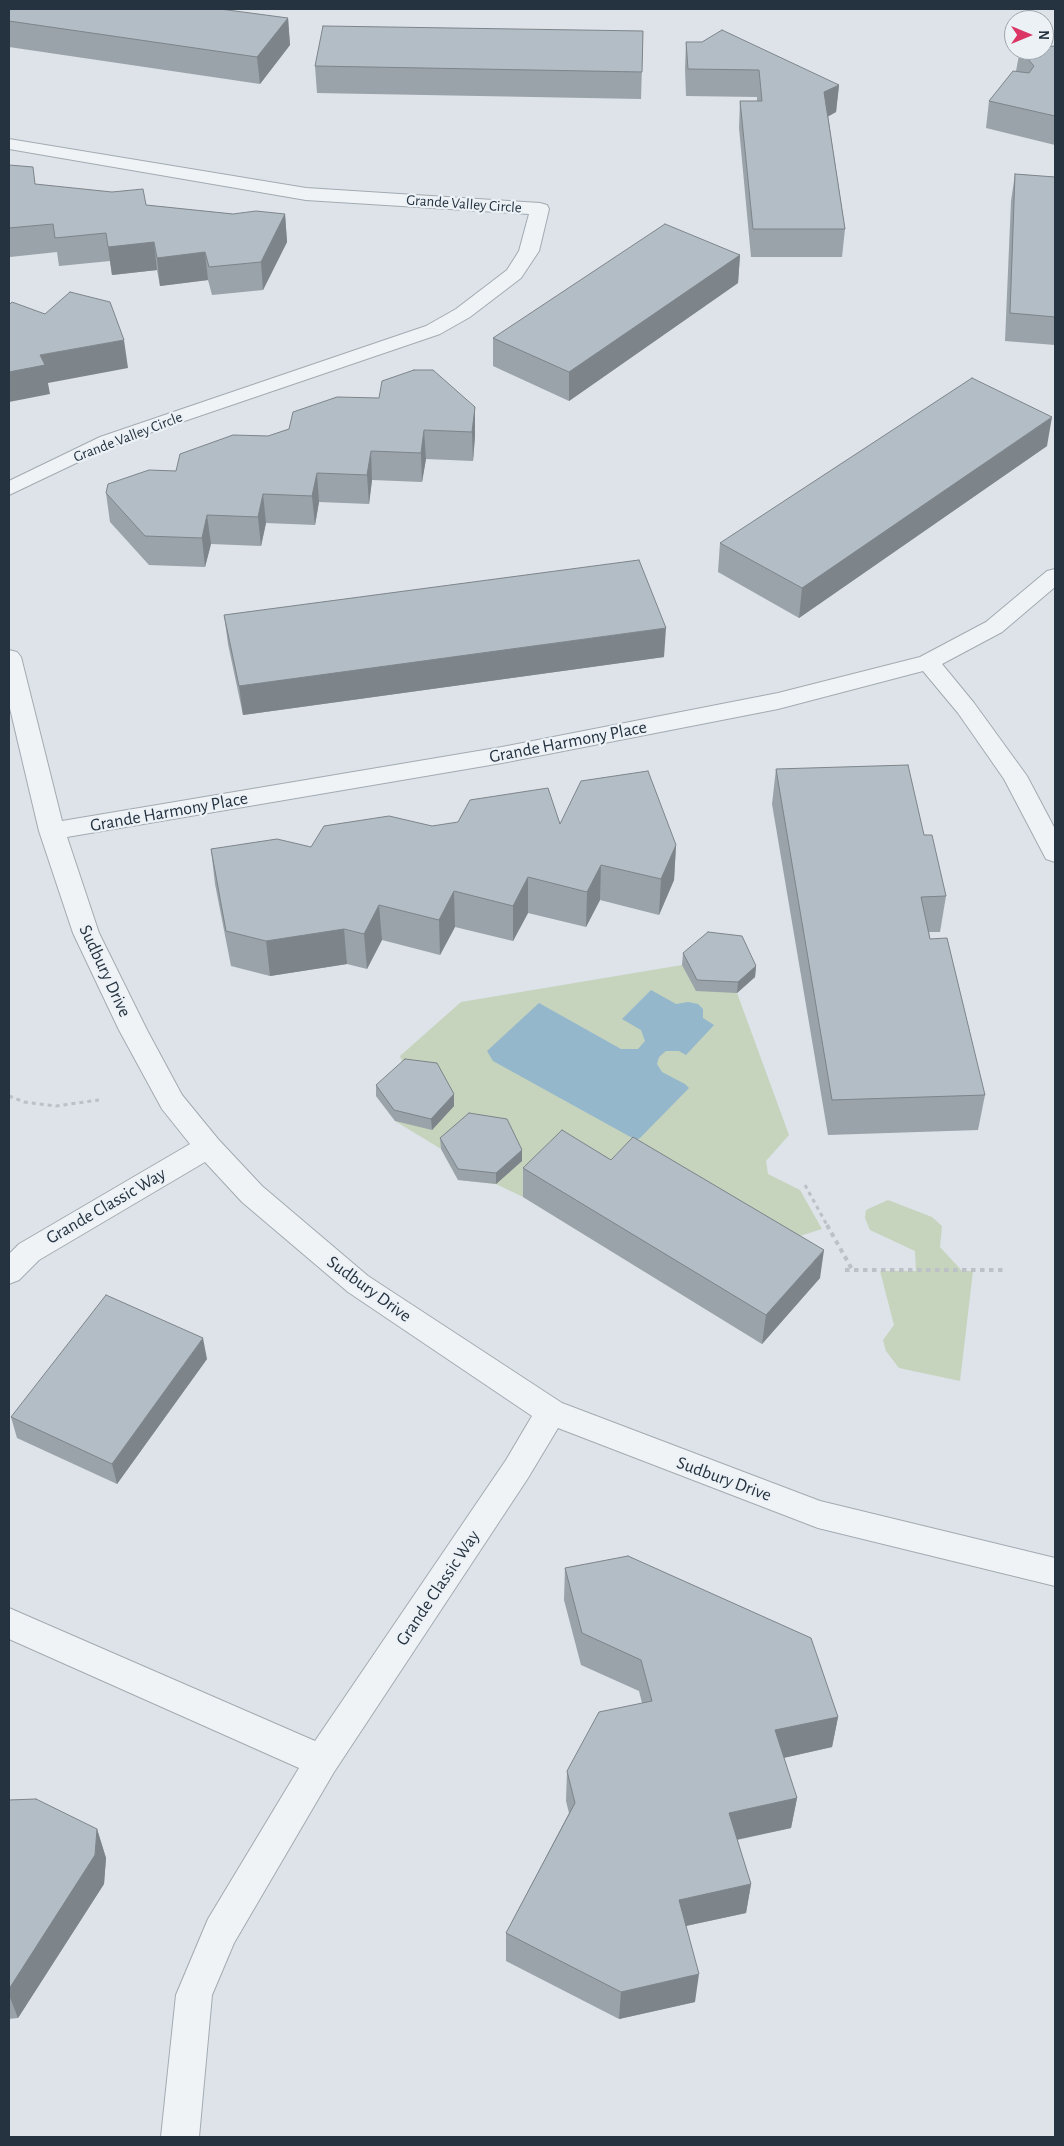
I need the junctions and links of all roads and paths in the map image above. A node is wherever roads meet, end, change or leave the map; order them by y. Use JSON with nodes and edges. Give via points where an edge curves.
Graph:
{"nodes":[{"id":1,"x":9,"y":144,"type":"edge"},
{"id":2,"x":9,"y":489,"type":"edge"},
{"id":3,"x":1055,"y":576,"type":"edge"},
{"id":4,"x":9,"y":657,"type":"edge"},
{"id":5,"x":928,"y":662,"type":"junction"},
{"id":6,"x":52,"y":831,"type":"junction"},
{"id":7,"x":1055,"y":854,"type":"edge"},
{"id":8,"x":9,"y":1096,"type":"edge"},
{"id":9,"x":99,"y":1100,"type":"dead end"},
{"id":10,"x":208,"y":1147,"type":"junction"},
{"id":11,"x":805,"y":1185,"type":"dead end"},
{"id":12,"x":845,"y":1270,"type":"dead end"},
{"id":13,"x":1006,"y":1270,"type":"dead end"},
{"id":14,"x":853,"y":1271,"type":"junction"},
{"id":15,"x":9,"y":1272,"type":"edge"},
{"id":16,"x":551,"y":1412,"type":"junction"},
{"id":17,"x":1055,"y":1572,"type":"edge"},
{"id":18,"x":9,"y":1623,"type":"edge"},
{"id":19,"x":322,"y":1762,"type":"junction"},
{"id":20,"x":180,"y":2137,"type":"edge"}],
"edges":[{"from":1,"to":2,"type":"street","name":"Grande Valley Circle","via":[[306,194],[540,209],[530,251],[514,274],[463,313],[433,330],[107,441]]},
{"from":3,"to":5,"type":"street","name":"Grande Harmony Place","via":[[994,627]]},
{"from":4,"to":6,"type":"street","name":"Sudbury Drive"},
{"from":5,"to":6,"type":"street","name":"Grande Harmony Place","via":[[778,701],[508,754]]},
{"from":5,"to":7,"type":"street","via":[[1015,776]]},
{"from":6,"to":10,"type":"street","name":"Sudbury Drive","via":[[86,933],[133,1030],[172,1102]]},
{"from":8,"to":9,"type":"path","via":[[24,1102],[56,1106]]},
{"from":10,"to":15,"type":"street","name":"Grande Classic Way","via":[[29,1252]]},
{"from":10,"to":16,"type":"street","name":"Sudbury Drive","via":[[252,1194],[358,1284]]},
{"from":11,"to":14,"type":"path"},
{"from":12,"to":14,"type":"path"},
{"from":13,"to":14,"type":"path"},
{"from":16,"to":17,"type":"street","name":"Sudbury Drive","via":[[818,1514]]},
{"from":16,"to":19,"type":"street","name":"Grande Classic Way","via":[[507,1485]]},
{"from":18,"to":19,"type":"street"},
{"from":19,"to":20,"type":"street","name":"Grande Classic Way","via":[[221,1931],[194,1995]]}]}
